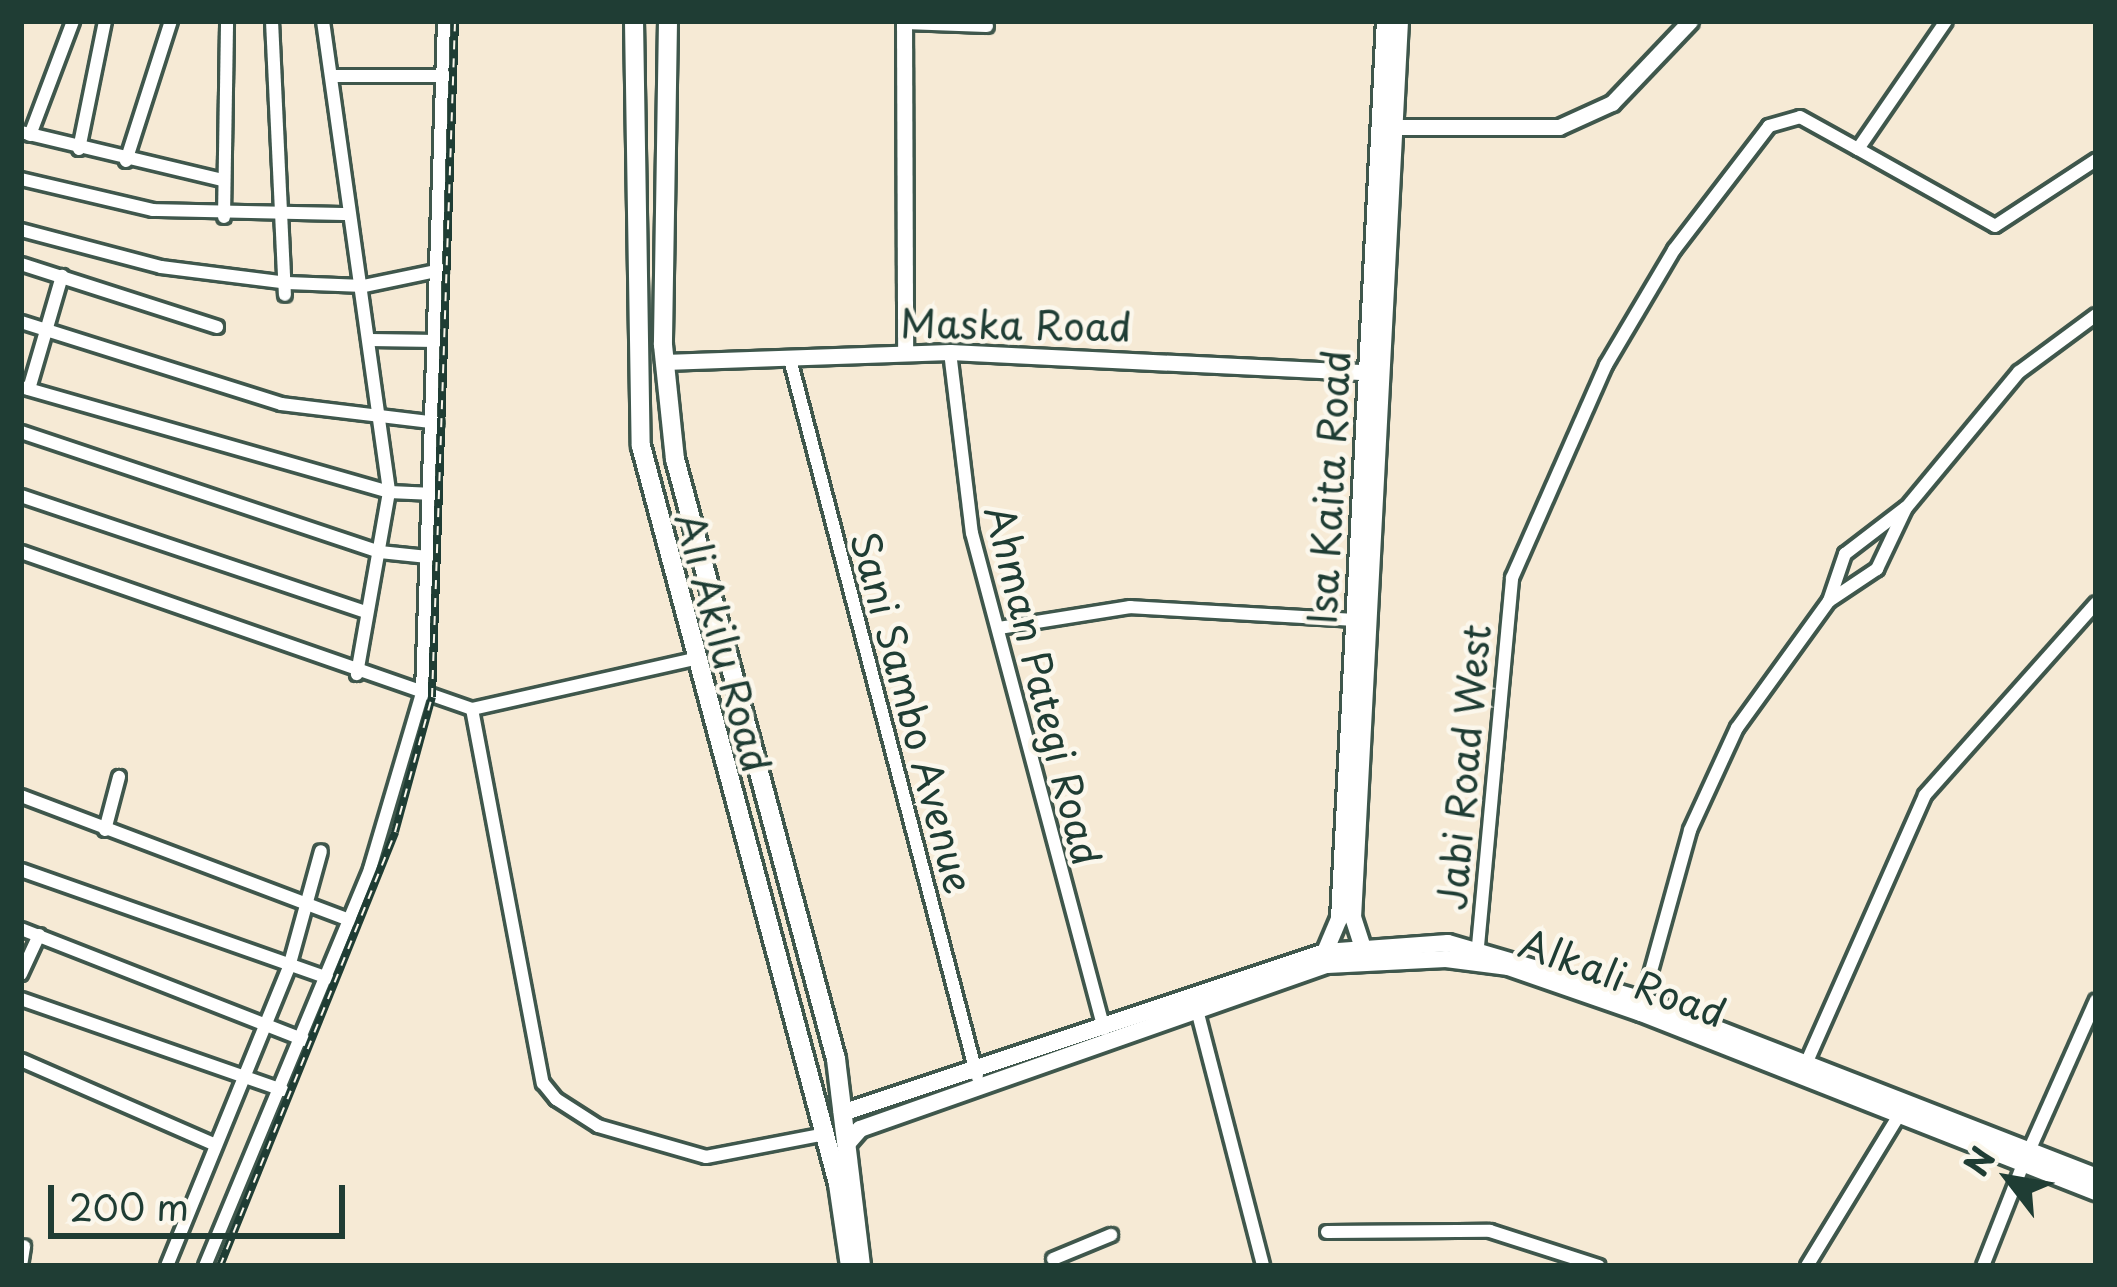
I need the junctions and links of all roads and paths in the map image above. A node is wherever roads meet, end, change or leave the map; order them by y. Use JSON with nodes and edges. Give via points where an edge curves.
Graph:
{"nodes":[{"id":1,"x":73,"y":21,"type":"edge"},
{"id":2,"x":105,"y":21,"type":"edge"},
{"id":3,"x":171,"y":21,"type":"edge"},
{"id":4,"x":227,"y":21,"type":"edge"},
{"id":5,"x":272,"y":21,"type":"edge"},
{"id":6,"x":323,"y":21,"type":"edge"},
{"id":7,"x":444,"y":21,"type":"edge"},
{"id":8,"x":634,"y":21,"type":"edge"},
{"id":9,"x":668,"y":21,"type":"edge"},
{"id":10,"x":1385,"y":21,"type":"edge"},
{"id":11,"x":1400,"y":21,"type":"edge"},
{"id":12,"x":1690,"y":21,"type":"edge"},
{"id":13,"x":1946,"y":21,"type":"edge"},
{"id":14,"x":904,"y":22,"type":"edge"},
{"id":15,"x":987,"y":26,"type":"dead end"},
{"id":16,"x":333,"y":76,"type":"junction"},
{"id":17,"x":446,"y":76,"type":"junction"},
{"id":18,"x":1394,"y":127,"type":"junction"},
{"id":19,"x":26,"y":133,"type":"edge"},
{"id":20,"x":80,"y":149,"type":"junction"},
{"id":21,"x":1858,"y":149,"type":"junction"},
{"id":22,"x":2096,"y":160,"type":"edge"},
{"id":23,"x":126,"y":161,"type":"junction"},
{"id":24,"x":21,"y":178,"type":"edge"},
{"id":25,"x":223,"y":180,"type":"junction"},
{"id":26,"x":349,"y":214,"type":"junction"},
{"id":27,"x":284,"y":215,"type":"junction"},
{"id":28,"x":224,"y":217,"type":"junction"},
{"id":29,"x":21,"y":230,"type":"edge"},
{"id":30,"x":21,"y":264,"type":"edge"},
{"id":31,"x":441,"y":270,"type":"junction"},
{"id":32,"x":62,"y":276,"type":"junction"},
{"id":33,"x":364,"y":286,"type":"junction"},
{"id":34,"x":286,"y":289,"type":"junction"},
{"id":35,"x":2096,"y":315,"type":"edge"},
{"id":36,"x":21,"y":322,"type":"edge"},
{"id":37,"x":217,"y":327,"type":"dead end"},
{"id":38,"x":45,"y":332,"type":"junction"},
{"id":39,"x":370,"y":340,"type":"junction"},
{"id":40,"x":437,"y":341,"type":"junction"},
{"id":41,"x":950,"y":352,"type":"junction"},
{"id":42,"x":905,"y":353,"type":"junction"},
{"id":43,"x":664,"y":362,"type":"junction"},
{"id":44,"x":791,"y":363,"type":"junction"},
{"id":45,"x":1366,"y":372,"type":"junction"},
{"id":46,"x":25,"y":388,"type":"edge"},
{"id":47,"x":375,"y":420,"type":"junction"},
{"id":48,"x":437,"y":423,"type":"junction"},
{"id":49,"x":21,"y":432,"type":"edge"},
{"id":50,"x":389,"y":492,"type":"junction"},
{"id":51,"x":434,"y":494,"type":"junction"},
{"id":52,"x":21,"y":496,"type":"edge"},
{"id":53,"x":1906,"y":508,"type":"junction"},
{"id":54,"x":21,"y":552,"type":"edge"},
{"id":55,"x":380,"y":552,"type":"junction"},
{"id":56,"x":428,"y":557,"type":"junction"},
{"id":57,"x":1829,"y":601,"type":"junction"},
{"id":58,"x":2096,"y":603,"type":"edge"},
{"id":59,"x":366,"y":612,"type":"junction"},
{"id":60,"x":1354,"y":620,"type":"junction"},
{"id":61,"x":999,"y":628,"type":"junction"},
{"id":62,"x":693,"y":658,"type":"junction"},
{"id":63,"x":357,"y":674,"type":"junction"},
{"id":64,"x":422,"y":693,"type":"junction"},
{"id":65,"x":472,"y":709,"type":"junction"},
{"id":66,"x":1355,"y":747,"type":"junction"},
{"id":67,"x":119,"y":777,"type":"dead end"},
{"id":68,"x":21,"y":796,"type":"edge"},
{"id":69,"x":105,"y":830,"type":"junction"},
{"id":70,"x":321,"y":851,"type":"dead end"},
{"id":71,"x":21,"y":870,"type":"edge"},
{"id":72,"x":305,"y":908,"type":"junction"},
{"id":73,"x":350,"y":920,"type":"junction"},
{"id":74,"x":21,"y":929,"type":"edge"},
{"id":75,"x":38,"y":935,"type":"junction"},
{"id":76,"x":1478,"y":946,"type":"junction"},
{"id":77,"x":1363,"y":948,"type":"junction"},
{"id":78,"x":1325,"y":952,"type":"junction"},
{"id":79,"x":289,"y":967,"type":"junction"},
{"id":80,"x":21,"y":974,"type":"edge"},
{"id":81,"x":328,"y":978,"type":"junction"},
{"id":82,"x":21,"y":999,"type":"edge"},
{"id":83,"x":1643,"y":1000,"type":"junction"},
{"id":84,"x":2096,"y":1000,"type":"edge"},
{"id":85,"x":1194,"y":1001,"type":"junction"},
{"id":86,"x":264,"y":1023,"type":"junction"},
{"id":87,"x":1104,"y":1029,"type":"junction"},
{"id":88,"x":304,"y":1040,"type":"junction"},
{"id":89,"x":21,"y":1060,"type":"edge"},
{"id":90,"x":1804,"y":1067,"type":"junction"},
{"id":91,"x":242,"y":1074,"type":"junction"},
{"id":92,"x":977,"y":1076,"type":"junction"},
{"id":93,"x":284,"y":1090,"type":"junction"},
{"id":94,"x":842,"y":1113,"type":"junction"},
{"id":95,"x":1899,"y":1116,"type":"junction"},
{"id":96,"x":825,"y":1134,"type":"junction"},
{"id":97,"x":213,"y":1144,"type":"junction"},
{"id":98,"x":848,"y":1144,"type":"junction"},
{"id":99,"x":2025,"y":1160,"type":"junction"},
{"id":100,"x":2096,"y":1177,"type":"edge"},
{"id":101,"x":2096,"y":1192,"type":"edge"},
{"id":102,"x":1327,"y":1232,"type":"dead end"},
{"id":103,"x":1111,"y":1235,"type":"dead end"},
{"id":104,"x":24,"y":1246,"type":"dead end"},
{"id":105,"x":1053,"y":1259,"type":"dead end"},
{"id":106,"x":21,"y":1266,"type":"edge"},
{"id":107,"x":167,"y":1266,"type":"edge"},
{"id":108,"x":205,"y":1266,"type":"edge"},
{"id":109,"x":850,"y":1266,"type":"edge"},
{"id":110,"x":861,"y":1266,"type":"edge"},
{"id":111,"x":1263,"y":1266,"type":"edge"},
{"id":112,"x":1598,"y":1266,"type":"edge"},
{"id":113,"x":1807,"y":1266,"type":"edge"},
{"id":114,"x":1983,"y":1266,"type":"edge"}],
"edges":[{"from":1,"to":19,"type":"street"},
{"from":2,"to":20,"type":"street"},
{"from":3,"to":23,"type":"street"},
{"from":4,"to":25,"type":"street"},
{"from":5,"to":27,"type":"street"},
{"from":6,"to":16,"type":"street"},
{"from":7,"to":17,"type":"street"},
{"from":8,"to":62,"type":"main road","name":"Ali Akilu Road","via":[[634,402]]},
{"from":9,"to":43,"type":"main road","name":"Ali Akilu Road"},
{"from":10,"to":45,"type":"main road","name":"Isa Kaita Road"},
{"from":11,"to":18,"type":"main road","name":"Isa Kaita Road"},
{"from":12,"to":18,"type":"street","via":[[1612,103],[1559,127]]},
{"from":13,"to":21,"type":"street"},
{"from":14,"to":15,"type":"street"},
{"from":14,"to":42,"type":"street"},
{"from":16,"to":17,"type":"street"},
{"from":16,"to":26,"type":"street"},
{"from":17,"to":31,"type":"street"},
{"from":18,"to":66,"type":"main road","name":"Isa Kaita Road"},
{"from":19,"to":20,"type":"street"},
{"from":20,"to":23,"type":"street"},
{"from":21,"to":22,"type":"street","name":"Jabi Road West","via":[[1995,226]]},
{"from":21,"to":76,"type":"street","name":"Jabi Road West","via":[[1800,117],[1769,125],[1674,250],[1571,437],[1512,578]]},
{"from":23,"to":25,"type":"street"},
{"from":24,"to":28,"type":"street"},
{"from":25,"to":28,"type":"street"},
{"from":26,"to":27,"type":"street"},
{"from":26,"to":33,"type":"street"},
{"from":27,"to":28,"type":"street"},
{"from":27,"to":34,"type":"street"},
{"from":29,"to":34,"type":"street"},
{"from":30,"to":32,"type":"street"},
{"from":31,"to":33,"type":"street"},
{"from":31,"to":40,"type":"street"},
{"from":32,"to":37,"type":"street"},
{"from":32,"to":38,"type":"street"},
{"from":33,"to":34,"type":"street"},
{"from":33,"to":39,"type":"street"},
{"from":35,"to":53,"type":"street","via":[[2019,372]]},
{"from":36,"to":38,"type":"street"},
{"from":38,"to":46,"type":"street"},
{"from":38,"to":47,"type":"street","via":[[281,404]]},
{"from":39,"to":40,"type":"street"},
{"from":39,"to":47,"type":"street"},
{"from":40,"to":48,"type":"street"},
{"from":41,"to":42,"type":"street","name":"Maska Road"},
{"from":41,"to":45,"type":"street","name":"Maska Road"},
{"from":41,"to":61,"type":"street","name":"Ahman Pategi Road","via":[[956,454]]},
{"from":42,"to":44,"type":"street","name":"Maska Road"},
{"from":43,"to":44,"type":"street","name":"Maska Road"},
{"from":43,"to":94,"type":"main road","name":"Ali Akilu Road","via":[[675,459]]},
{"from":44,"to":92,"type":"street","name":"Sani Sambo Avenue"},
{"from":45,"to":60,"type":"main road","name":"Isa Kaita Road"},
{"from":46,"to":50,"type":"street"},
{"from":47,"to":48,"type":"street"},
{"from":47,"to":50,"type":"street"},
{"from":48,"to":51,"type":"street"},
{"from":49,"to":55,"type":"street"},
{"from":50,"to":51,"type":"street"},
{"from":50,"to":55,"type":"street"},
{"from":51,"to":56,"type":"street"},
{"from":52,"to":59,"type":"street"},
{"from":53,"to":57,"type":"street","via":[[1877,569]]},
{"from":53,"to":57,"type":"street","via":[[1845,554]]},
{"from":54,"to":63,"type":"street"},
{"from":55,"to":56,"type":"street"},
{"from":55,"to":59,"type":"street"},
{"from":56,"to":64,"type":"street"},
{"from":57,"to":83,"type":"street","via":[[1737,728],[1690,830]]},
{"from":58,"to":90,"type":"street","via":[[1925,794]]},
{"from":59,"to":63,"type":"street"},
{"from":60,"to":61,"type":"street","via":[[1130,607]]},
{"from":60,"to":66,"type":"main road","name":"Isa Kaita Road"},
{"from":61,"to":87,"type":"street","name":"Ahman Pategi Road"},
{"from":62,"to":65,"type":"street"},
{"from":62,"to":96,"type":"main road","name":"Ali Akilu Road"},
{"from":63,"to":64,"type":"street"},
{"from":64,"to":65,"type":"street"},
{"from":64,"to":73,"type":"street"},
{"from":65,"to":96,"type":"street","via":[[543,1083],[556,1099],[598,1126],[706,1157]]},
{"from":66,"to":77,"type":"main road","name":"Isa Kaita Road","via":[[1353,918]]},
{"from":66,"to":78,"type":"main road","name":"Isa Kaita Road","via":[[1340,919]]},
{"from":67,"to":69,"type":"street"},
{"from":68,"to":69,"type":"street"},
{"from":69,"to":72,"type":"street"},
{"from":70,"to":72,"type":"street"},
{"from":71,"to":79,"type":"street"},
{"from":72,"to":73,"type":"street"},
{"from":72,"to":79,"type":"street"},
{"from":73,"to":81,"type":"street"},
{"from":74,"to":75,"type":"street"},
{"from":75,"to":80,"type":"street"},
{"from":75,"to":86,"type":"street"},
{"from":76,"to":77,"type":"main road","name":"Alkali Road"},
{"from":76,"to":83,"type":"main road","name":"Alkali Road"},
{"from":77,"to":78,"type":"main road","name":"Alkali Road"},
{"from":78,"to":85,"type":"main road","name":"Alkali Road"},
{"from":79,"to":81,"type":"street"},
{"from":79,"to":86,"type":"street"},
{"from":81,"to":88,"type":"street"},
{"from":82,"to":91,"type":"street"},
{"from":83,"to":90,"type":"main road","name":"Alkali Road"},
{"from":84,"to":99,"type":"street"},
{"from":85,"to":87,"type":"main road","name":"Alkali Road"},
{"from":85,"to":95,"type":"main road","name":"Alkali Road","via":[[1328,965],[1478,962],[1641,1013]]},
{"from":85,"to":98,"type":"main road","name":"Alkali Road","via":[[860,1129]]},
{"from":85,"to":111,"type":"street"},
{"from":86,"to":88,"type":"street"},
{"from":86,"to":91,"type":"street"},
{"from":87,"to":92,"type":"main road","name":"Alkali Road"},
{"from":88,"to":93,"type":"street"},
{"from":89,"to":97,"type":"street"},
{"from":90,"to":95,"type":"main road","name":"Alkali Road"},
{"from":91,"to":93,"type":"street"},
{"from":91,"to":97,"type":"street"},
{"from":92,"to":94,"type":"main road","name":"Alkali Road"},
{"from":93,"to":108,"type":"street"},
{"from":94,"to":98,"type":"main road","name":"Ali Akilu Road"},
{"from":95,"to":99,"type":"main road","name":"Alkali Road"},
{"from":95,"to":113,"type":"street"},
{"from":96,"to":109,"type":"main road","name":"Ali Akilu Road"},
{"from":97,"to":107,"type":"street"},
{"from":98,"to":110,"type":"main road","name":"Ali Akilu Road"},
{"from":99,"to":100,"type":"main road","name":"Alkali Road"},
{"from":99,"to":101,"type":"main road","name":"Alkali Road"},
{"from":99,"to":114,"type":"street"},
{"from":102,"to":112,"type":"street","via":[[1490,1231]]},
{"from":103,"to":105,"type":"street"},
{"from":104,"to":106,"type":"street"}]}
